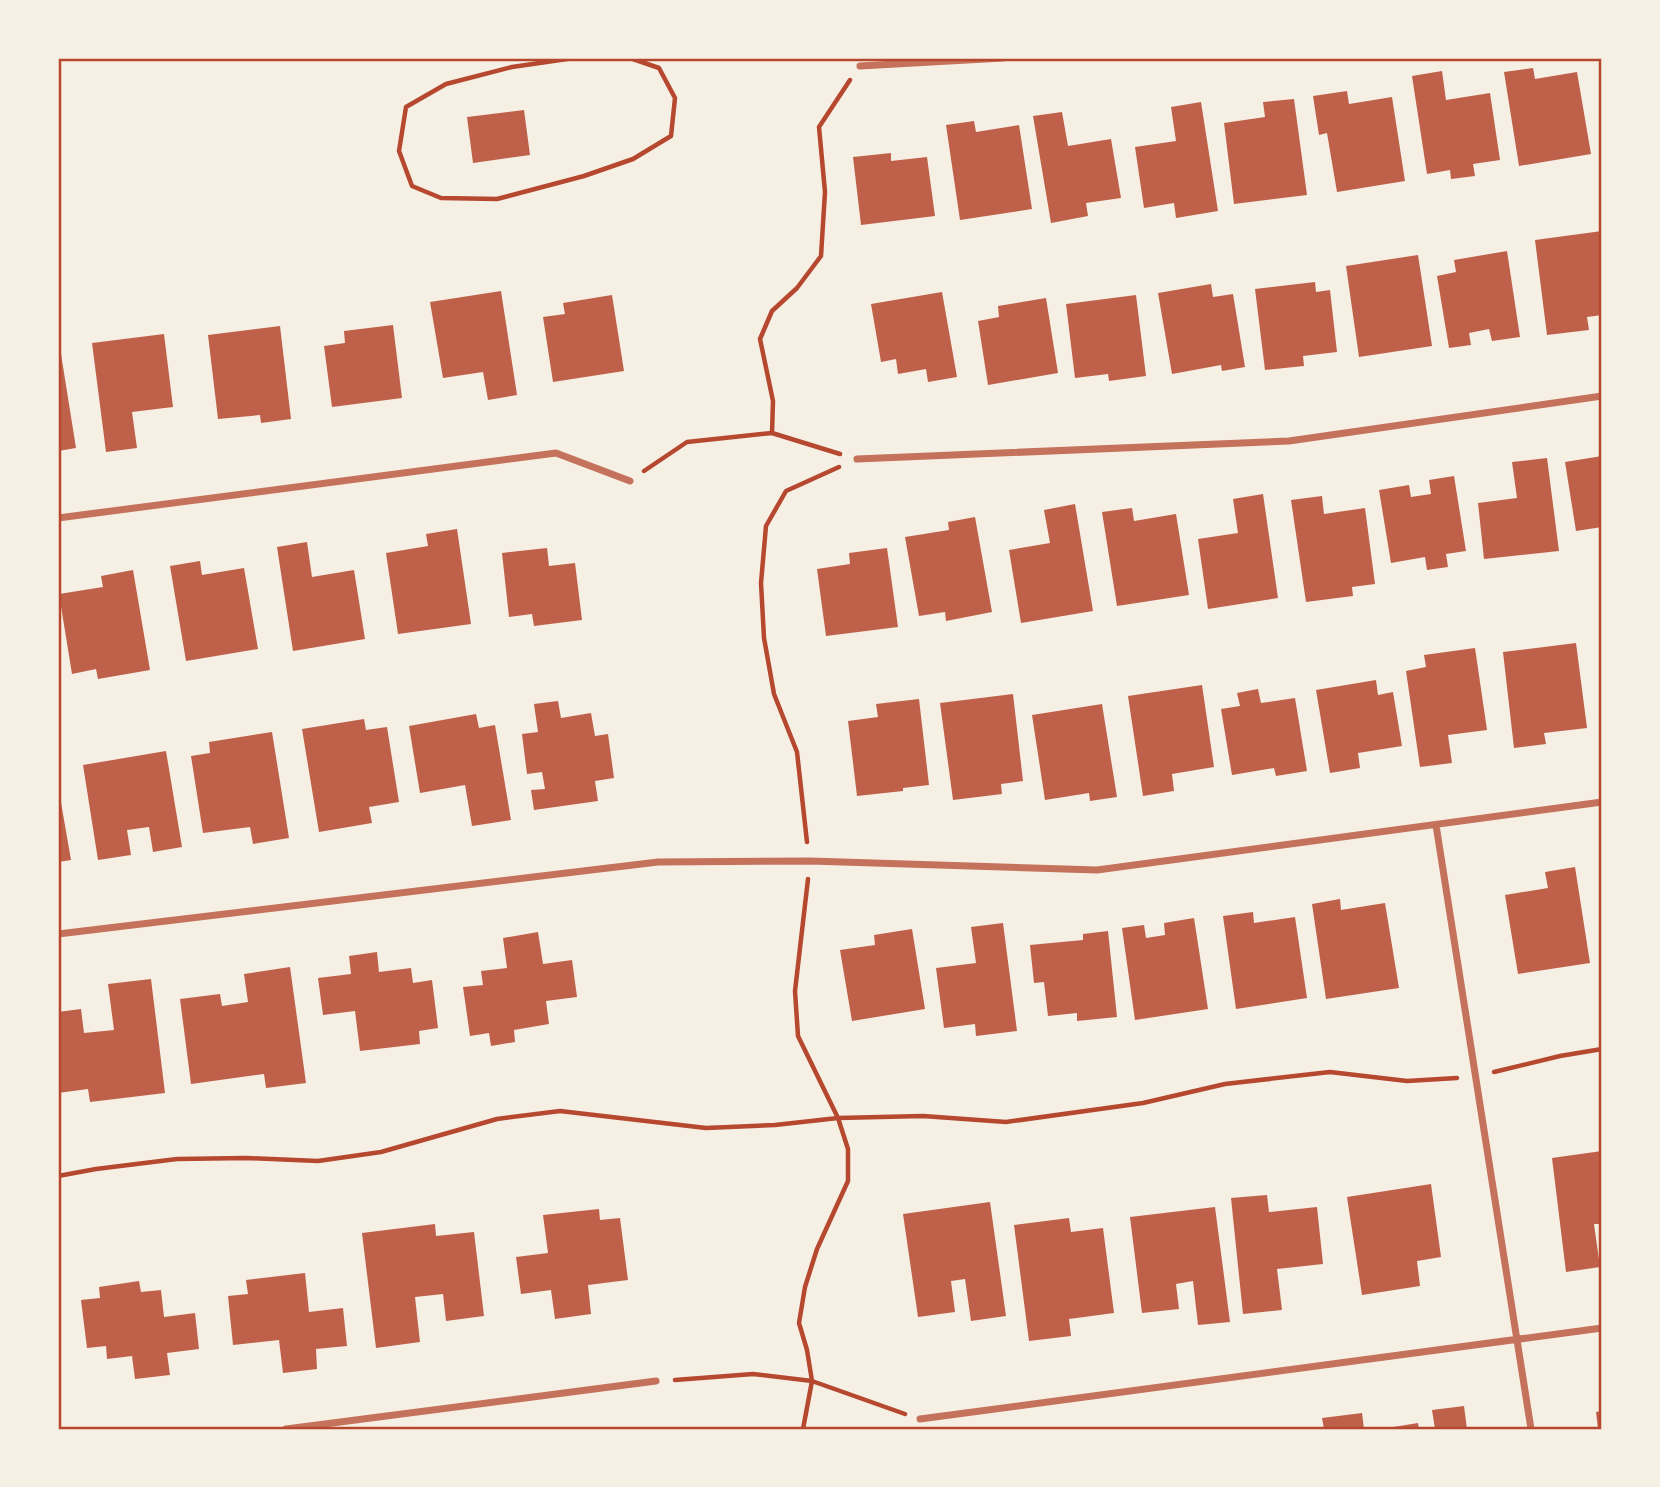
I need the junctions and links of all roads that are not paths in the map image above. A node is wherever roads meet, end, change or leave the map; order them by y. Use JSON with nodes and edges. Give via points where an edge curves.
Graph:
{"nodes":[{"id":1,"x":1003,"y":58,"type":"edge"},
{"id":2,"x":860,"y":66,"type":"road end"},
{"id":3,"x":1602,"y":396,"type":"edge"},
{"id":4,"x":857,"y":459,"type":"road end"},
{"id":5,"x":630,"y":481,"type":"road end"},
{"id":6,"x":58,"y":519,"type":"edge"},
{"id":7,"x":1602,"y":802,"type":"edge"},
{"id":8,"x":1436,"y":825,"type":"junction"},
{"id":9,"x":58,"y":934,"type":"edge"},
{"id":10,"x":1602,"y":1328,"type":"edge"},
{"id":11,"x":1516,"y":1339,"type":"junction"},
{"id":12,"x":656,"y":1381,"type":"road end"},
{"id":13,"x":920,"y":1419,"type":"road end"},
{"id":14,"x":286,"y":1429,"type":"edge"},
{"id":15,"x":1531,"y":1429,"type":"edge"}],
"edges":[{"from":1,"to":2,"type":"street"},
{"from":3,"to":4,"type":"street","via":[[1289,441]]},
{"from":5,"to":6,"type":"street","via":[[556,453]]},
{"from":7,"to":8,"type":"street"},
{"from":8,"to":9,"type":"street","via":[[1097,870],[810,861],[657,862]]},
{"from":8,"to":11,"type":"street"},
{"from":10,"to":11,"type":"street"},
{"from":11,"to":13,"type":"street"},
{"from":11,"to":15,"type":"street"},
{"from":12,"to":14,"type":"street"}]}
